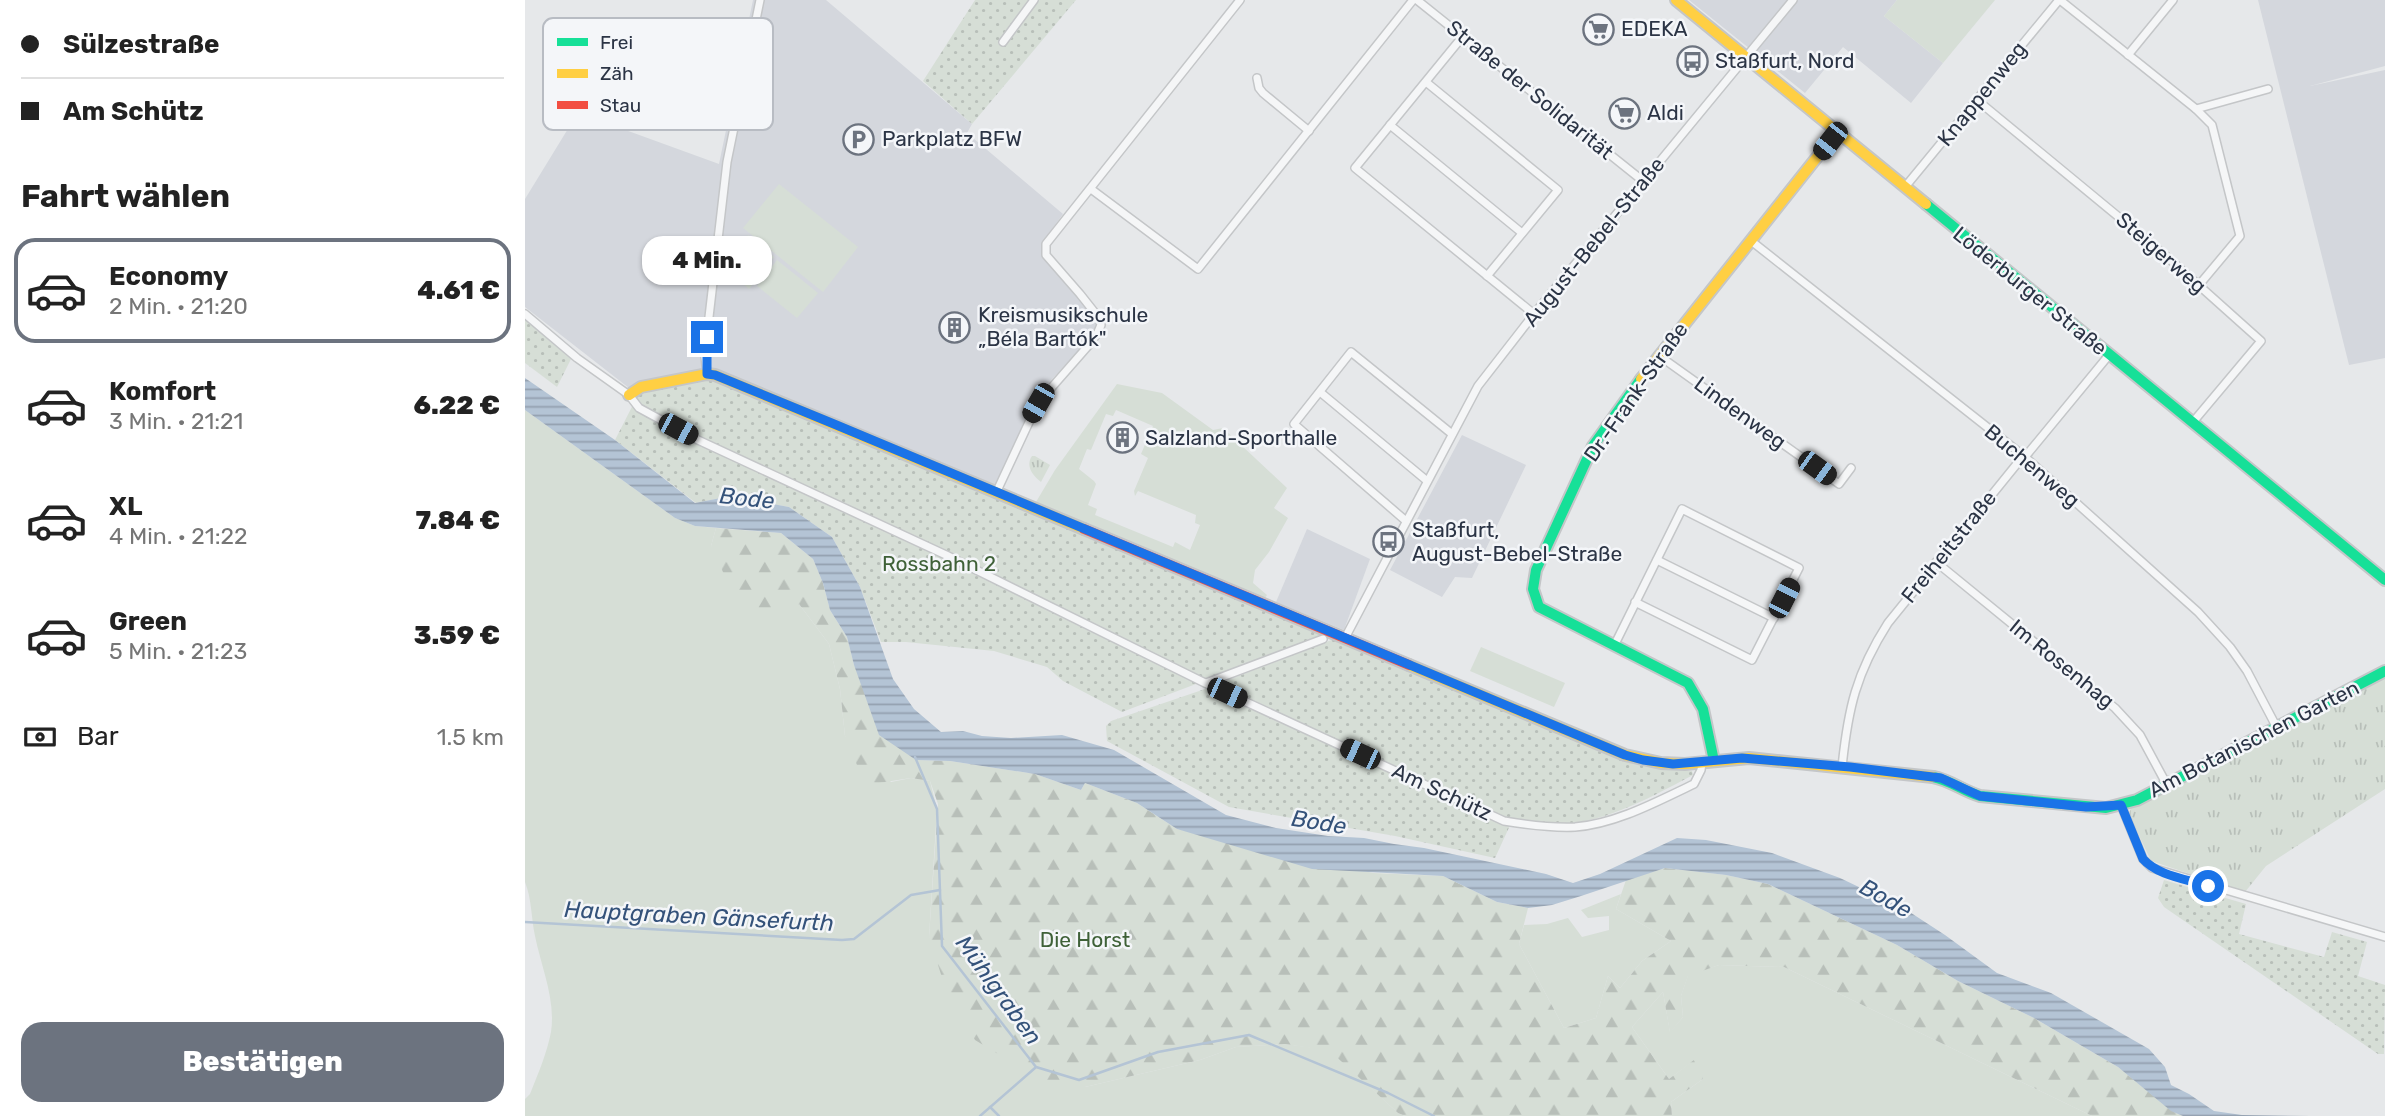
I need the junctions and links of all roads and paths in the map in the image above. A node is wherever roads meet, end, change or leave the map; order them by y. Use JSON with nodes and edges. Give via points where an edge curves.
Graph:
{"nodes":[{"id":1,"x":760,"y":0,"type":"edge"},
{"id":2,"x":1034,"y":0,"type":"edge"},
{"id":3,"x":1240,"y":0,"type":"edge"},
{"id":4,"x":1415,"y":0,"type":"edge"},
{"id":5,"x":1676,"y":0,"type":"edge"},
{"id":6,"x":1793,"y":0,"type":"edge"},
{"id":7,"x":2060,"y":0,"type":"edge"},
{"id":8,"x":2173,"y":0,"type":"edge"},
{"id":9,"x":756,"y":18,"type":"edge"},
{"id":10,"x":1463,"y":36,"type":"junction"},
{"id":11,"x":1003,"y":42,"type":"dead end"},
{"id":12,"x":2128,"y":55,"type":"junction"},
{"id":13,"x":1746,"y":58,"type":"junction"},
{"id":14,"x":1257,"y":78,"type":"dead end"},
{"id":15,"x":1426,"y":82,"type":"junction"},
{"id":16,"x":2268,"y":89,"type":"dead end"},
{"id":17,"x":1977,"y":100,"type":"junction"},
{"id":18,"x":2196,"y":109,"type":"junction"},
{"id":19,"x":1390,"y":125,"type":"junction"},
{"id":20,"x":734,"y":130,"type":"edge"},
{"id":21,"x":1309,"y":131,"type":"junction"},
{"id":22,"x":1837,"y":132,"type":"junction"},
{"id":23,"x":1643,"y":181,"type":"junction"},
{"id":24,"x":1905,"y":187,"type":"junction"},
{"id":25,"x":1091,"y":189,"type":"junction"},
{"id":26,"x":1522,"y":233,"type":"junction"},
{"id":27,"x":1750,"y":240,"type":"junction"},
{"id":28,"x":1487,"y":276,"type":"junction"},
{"id":29,"x":2199,"y":285,"type":"junction"},
{"id":30,"x":525,"y":314,"type":"edge"},
{"id":31,"x":1534,"y":314,"type":"junction"},
{"id":32,"x":1658,"y":355,"type":"junction"},
{"id":33,"x":2109,"y":355,"type":"junction"},
{"id":34,"x":707,"y":374,"type":"junction"},
{"id":35,"x":1320,"y":393,"type":"junction"},
{"id":36,"x":629,"y":395,"type":"junction"},
{"id":37,"x":2193,"y":422,"type":"junction"},
{"id":38,"x":1452,"y":433,"type":"junction"},
{"id":39,"x":2025,"y":457,"type":"junction"},
{"id":40,"x":1851,"y":468,"type":"dead end"},
{"id":41,"x":1426,"y":480,"type":"junction"},
{"id":42,"x":996,"y":493,"type":"junction"},
{"id":43,"x":1406,"y":521,"type":"junction"},
{"id":44,"x":1657,"y":560,"type":"junction"},
{"id":45,"x":1936,"y":562,"type":"junction"},
{"id":46,"x":2385,"y":580,"type":"edge"},
{"id":47,"x":1636,"y":602,"type":"junction"},
{"id":48,"x":1774,"y":618,"type":"junction"},
{"id":49,"x":1345,"y":638,"type":"junction"},
{"id":50,"x":1323,"y":639,"type":"dead end"},
{"id":51,"x":1615,"y":644,"type":"junction"},
{"id":52,"x":2385,"y":671,"type":"edge"},
{"id":53,"x":1205,"y":683,"type":"junction"},
{"id":54,"x":2277,"y":728,"type":"junction"},
{"id":55,"x":1708,"y":762,"type":"junction"},
{"id":56,"x":1842,"y":766,"type":"junction"},
{"id":57,"x":2167,"y":785,"type":"junction"},
{"id":58,"x":2121,"y":805,"type":"junction"},
{"id":59,"x":2385,"y":937,"type":"edge"}],
"edges":[{"from":1,"to":9,"type":"street"},
{"from":2,"to":11,"type":"street"},
{"from":3,"to":25,"type":"street"},
{"from":4,"to":10,"type":"street","name":"Straße der Solidarität"},
{"from":4,"to":21,"type":"street","name":"Straße der Solidarität"},
{"from":5,"to":13,"type":"street","name":"Löderburger Straße"},
{"from":6,"to":13,"type":"street","name":"August-Bebel-Straße"},
{"from":7,"to":12,"type":"street"},
{"from":7,"to":17,"type":"street","name":"Knappenweg"},
{"from":8,"to":12,"type":"street"},
{"from":10,"to":15,"type":"street"},
{"from":10,"to":23,"type":"street","name":"Straße der Solidarität"},
{"from":12,"to":18,"type":"street"},
{"from":13,"to":22,"type":"street","name":"Löderburger Straße"},
{"from":13,"to":23,"type":"street","name":"August-Bebel-Straße"},
{"from":14,"to":21,"type":"street","via":[[1263,93]]},
{"from":15,"to":19,"type":"street"},
{"from":15,"to":26,"type":"street","via":[[1558,190]]},
{"from":16,"to":18,"type":"street"},
{"from":17,"to":24,"type":"street","name":"Knappenweg"},
{"from":17,"to":29,"type":"street","name":"Steigerweg"},
{"from":18,"to":29,"type":"street","via":[[2213,125],[2240,236]]},
{"from":19,"to":26,"type":"street"},
{"from":19,"to":28,"type":"street","via":[[1355,168]]},
{"from":20,"to":34,"type":"street","via":[[709,317]]},
{"from":21,"to":25,"type":"street","name":"Straße der Solidarität","via":[[1198,269]]},
{"from":22,"to":24,"type":"street","name":"Löderburger Straße"},
{"from":22,"to":27,"type":"street","name":"Dr.-Frank-Straße"},
{"from":23,"to":31,"type":"street","name":"August-Bebel-Straße"},
{"from":24,"to":33,"type":"street","name":"Löderburger Straße"},
{"from":25,"to":42,"type":"street","via":[[1045,249],[1101,325],[1029,417]]},
{"from":26,"to":28,"type":"street"},
{"from":27,"to":32,"type":"street","name":"Dr.-Frank-Straße"},
{"from":27,"to":39,"type":"street","name":"Buchenweg"},
{"from":28,"to":31,"type":"street"},
{"from":29,"to":37,"type":"street","name":"Steigerweg","via":[[2261,341]]},
{"from":30,"to":36,"type":"street","name":"Am Schütz"},
{"from":31,"to":38,"type":"street","name":"August-Bebel-Straße","via":[[1478,386]]},
{"from":32,"to":40,"type":"street","name":"Lindenweg","via":[[1839,484]]},
{"from":32,"to":51,"type":"street","name":"Dr.-Frank-Straße","via":[[1593,446],[1533,580],[1539,607]]},
{"from":33,"to":37,"type":"street","name":"Löderburger Straße"},
{"from":33,"to":39,"type":"street","name":"Freiheitstraße"},
{"from":34,"to":36,"type":"street","via":[[641,387]]},
{"from":34,"to":42,"type":"street","name":"Am Botanischen Garten"},
{"from":35,"to":38,"type":"street","via":[[1352,352]]},
{"from":35,"to":41,"type":"street"},
{"from":35,"to":43,"type":"street","via":[[1294,424]]},
{"from":36,"to":53,"type":"street","name":"Am Schütz","via":[[639,408],[698,440]]},
{"from":37,"to":46,"type":"street","name":"Löderburger Straße"},
{"from":38,"to":41,"type":"street","name":"August-Bebel-Straße"},
{"from":39,"to":45,"type":"street","name":"Freiheitstraße"},
{"from":39,"to":54,"type":"street","name":"Buchenweg","via":[[2230,647]]},
{"from":41,"to":43,"type":"street","name":"August-Bebel-Straße"},
{"from":42,"to":49,"type":"street","name":"Am Botanischen Garten"},
{"from":43,"to":49,"type":"street","name":"August-Bebel-Straße"},
{"from":44,"to":47,"type":"street"},
{"from":44,"to":48,"type":"street"},
{"from":44,"to":48,"type":"street","via":[[1682,509],[1799,568]]},
{"from":45,"to":56,"type":"street","name":"Freiheitstraße","via":[[1870,651],[1855,690]]},
{"from":45,"to":57,"type":"street","name":"Im Rosenhag","via":[[2116,708],[2140,735]]},
{"from":47,"to":48,"type":"street","via":[[1752,660]]},
{"from":47,"to":51,"type":"street"},
{"from":49,"to":55,"type":"street","name":"Am Botanischen Garten","via":[[1625,755],[1661,763]]},
{"from":50,"to":53,"type":"street"},
{"from":51,"to":55,"type":"street","name":"Dr.-Frank-Straße","via":[[1683,678],[1695,690]]},
{"from":52,"to":54,"type":"street","name":"Am Botanischen Garten"},
{"from":53,"to":55,"type":"street","name":"Am Schütz","via":[[1504,821],[1538,827],[1577,827],[1651,804],[1694,784]]},
{"from":54,"to":57,"type":"street","name":"Am Botanischen Garten"},
{"from":55,"to":56,"type":"street","name":"Am Botanischen Garten","via":[[1749,758]]},
{"from":56,"to":58,"type":"street","name":"Am Botanischen Garten","via":[[1941,778],[1980,796],[2086,807]]},
{"from":57,"to":58,"type":"street","name":"Am Botanischen Garten"},
{"from":58,"to":59,"type":"street","via":[[2143,859],[2152,868]]}]}
